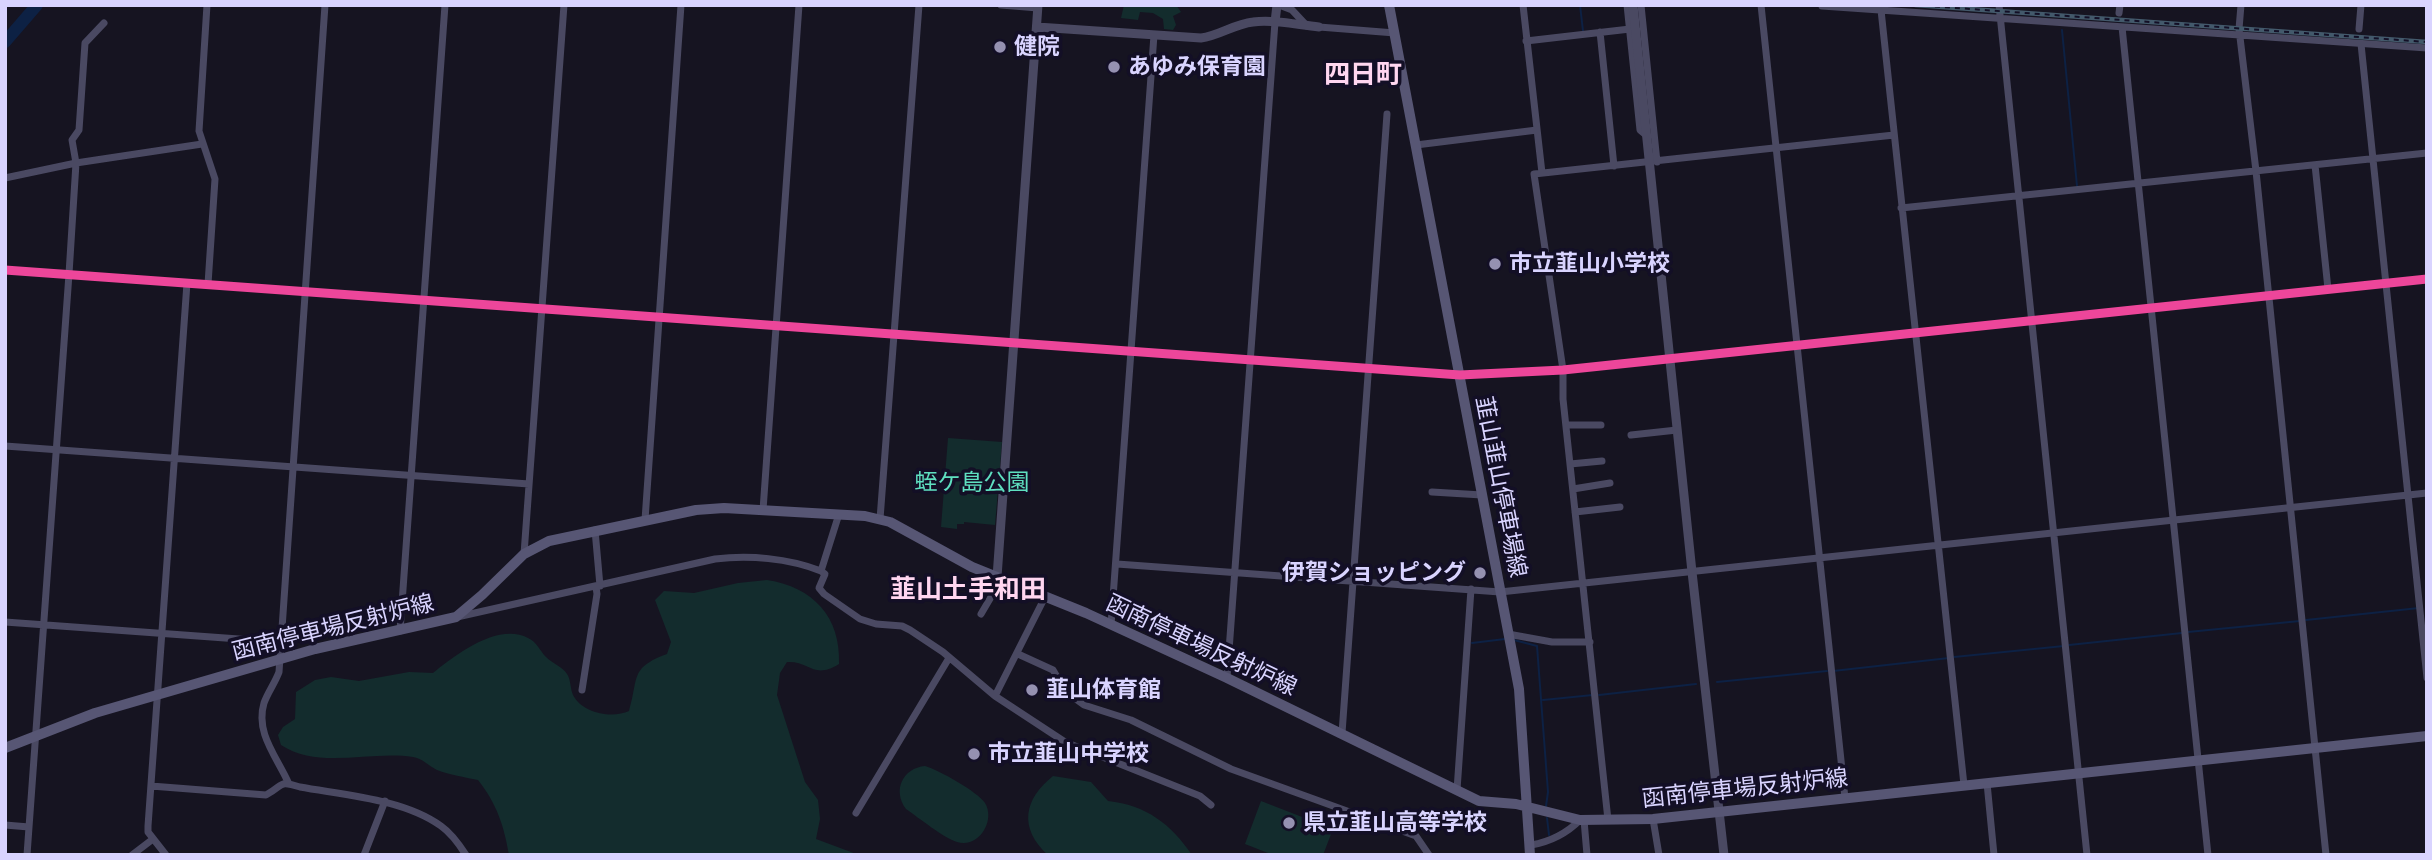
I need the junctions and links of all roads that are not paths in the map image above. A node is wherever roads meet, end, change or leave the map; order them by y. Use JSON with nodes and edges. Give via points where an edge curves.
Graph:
{"nodes":[{"id":1,"x":207,"y":5,"type":"edge"},
{"id":2,"x":325,"y":5,"type":"edge"},
{"id":3,"x":445,"y":5,"type":"edge"},
{"id":4,"x":564,"y":5,"type":"edge"},
{"id":5,"x":681,"y":5,"type":"edge"},
{"id":6,"x":799,"y":5,"type":"edge"},
{"id":7,"x":919,"y":5,"type":"edge"},
{"id":8,"x":1001,"y":5,"type":"edge"},
{"id":9,"x":1278,"y":5,"type":"edge"},
{"id":10,"x":1389,"y":5,"type":"edge"},
{"id":11,"x":1523,"y":5,"type":"edge"},
{"id":12,"x":1627,"y":5,"type":"edge"},
{"id":13,"x":1633,"y":5,"type":"edge"},
{"id":14,"x":1641,"y":5,"type":"edge"},
{"id":15,"x":1761,"y":5,"type":"edge"},
{"id":16,"x":1999,"y":5,"type":"edge"},
{"id":17,"x":2241,"y":5,"type":"edge"},
{"id":18,"x":2361,"y":5,"type":"edge"},
{"id":19,"x":1822,"y":6,"type":"edge"},
{"id":20,"x":1038,"y":7,"type":"edge"},
{"id":21,"x":1881,"y":10,"type":"junction"},
{"id":22,"x":2000,"y":18,"type":"junction"},
{"id":23,"x":1275,"y":22,"type":"junction"},
{"id":24,"x":104,"y":23,"type":"dead end"},
{"id":25,"x":1308,"y":26,"type":"junction"},
{"id":26,"x":1037,"y":27,"type":"junction"},
{"id":27,"x":1319,"y":27,"type":"joint"},
{"id":28,"x":2122,"y":27,"type":"junction"},
{"id":29,"x":1630,"y":29,"type":"junction"},
{"id":30,"x":2359,"y":29,"type":"dead end"},
{"id":31,"x":1600,"y":32,"type":"junction"},
{"id":32,"x":1395,"y":33,"type":"junction"},
{"id":33,"x":1154,"y":35,"type":"junction"},
{"id":34,"x":2240,"y":36,"type":"junction"},
{"id":35,"x":1526,"y":41,"type":"junction"},
{"id":36,"x":2361,"y":44,"type":"junction"},
{"id":37,"x":2427,"y":48,"type":"edge"},
{"id":38,"x":1387,"y":114,"type":"dead end"},
{"id":39,"x":1537,"y":130,"type":"junction"},
{"id":40,"x":1646,"y":135,"type":"junction"},
{"id":41,"x":1894,"y":135,"type":"junction"},
{"id":42,"x":202,"y":144,"type":"junction"},
{"id":43,"x":1416,"y":145,"type":"junction"},
{"id":44,"x":1776,"y":149,"type":"junction"},
{"id":45,"x":2427,"y":153,"type":"edge"},
{"id":46,"x":2374,"y":159,"type":"junction"},
{"id":47,"x":1653,"y":162,"type":"junction"},
{"id":48,"x":76,"y":163,"type":"junction"},
{"id":49,"x":2315,"y":165,"type":"junction"},
{"id":50,"x":1614,"y":166,"type":"junction"},
{"id":51,"x":2256,"y":171,"type":"junction"},
{"id":52,"x":1542,"y":173,"type":"junction"},
{"id":53,"x":5,"y":178,"type":"edge"},
{"id":54,"x":2138,"y":184,"type":"junction"},
{"id":55,"x":2019,"y":196,"type":"junction"},
{"id":56,"x":1901,"y":208,"type":"junction"},
{"id":57,"x":5,"y":270,"type":"edge"},
{"id":58,"x":69,"y":274,"type":"junction"},
{"id":59,"x":2427,"y":279,"type":"edge"},
{"id":60,"x":187,"y":283,"type":"junction"},
{"id":61,"x":2386,"y":283,"type":"junction"},
{"id":62,"x":208,"y":284,"type":"junction"},
{"id":63,"x":2328,"y":289,"type":"junction"},
{"id":64,"x":304,"y":291,"type":"junction"},
{"id":65,"x":2268,"y":296,"type":"junction"},
{"id":66,"x":423,"y":299,"type":"junction"},
{"id":67,"x":542,"y":308,"type":"junction"},
{"id":68,"x":2151,"y":308,"type":"junction"},
{"id":69,"x":659,"y":317,"type":"junction"},
{"id":70,"x":2032,"y":320,"type":"junction"},
{"id":71,"x":777,"y":325,"type":"junction"},
{"id":72,"x":1914,"y":332,"type":"junction"},
{"id":73,"x":895,"y":333,"type":"junction"},
{"id":74,"x":1014,"y":342,"type":"junction"},
{"id":75,"x":1796,"y":345,"type":"junction"},
{"id":76,"x":1131,"y":351,"type":"junction"},
{"id":77,"x":1250,"y":359,"type":"junction"},
{"id":78,"x":1670,"y":359,"type":"junction"},
{"id":79,"x":1369,"y":368,"type":"junction"},
{"id":80,"x":1563,"y":370,"type":"junction"},
{"id":81,"x":1460,"y":375,"type":"junction"},
{"id":82,"x":1566,"y":425,"type":"junction"},
{"id":83,"x":1601,"y":425,"type":"dead end"},
{"id":84,"x":1678,"y":430,"type":"junction"},
{"id":85,"x":1631,"y":435,"type":"dead end"},
{"id":86,"x":5,"y":446,"type":"edge"},
{"id":87,"x":56,"y":449,"type":"junction"},
{"id":88,"x":175,"y":458,"type":"junction"},
{"id":89,"x":1602,"y":461,"type":"dead end"},
{"id":90,"x":1570,"y":464,"type":"junction"},
{"id":91,"x":292,"y":467,"type":"junction"},
{"id":92,"x":411,"y":475,"type":"junction"},
{"id":93,"x":1609,"y":483,"type":"dead end"},
{"id":94,"x":529,"y":484,"type":"junction"},
{"id":95,"x":1573,"y":489,"type":"junction"},
{"id":96,"x":1432,"y":492,"type":"dead end"},
{"id":97,"x":2427,"y":494,"type":"edge"},
{"id":98,"x":1482,"y":495,"type":"junction"},
{"id":99,"x":2408,"y":495,"type":"junction"},
{"id":100,"x":1620,"y":507,"type":"dead end"},
{"id":101,"x":2291,"y":509,"type":"junction"},
{"id":102,"x":763,"y":510,"type":"junction"},
{"id":103,"x":1576,"y":512,"type":"junction"},
{"id":104,"x":839,"y":514,"type":"junction"},
{"id":105,"x":880,"y":519,"type":"junction"},
{"id":106,"x":645,"y":520,"type":"junction"},
{"id":107,"x":2172,"y":521,"type":"junction"},
{"id":108,"x":595,"y":530,"type":"junction"},
{"id":109,"x":2055,"y":533,"type":"junction"},
{"id":110,"x":1938,"y":545,"type":"junction"},
{"id":111,"x":524,"y":554,"type":"junction"},
{"id":112,"x":1819,"y":558,"type":"junction"},
{"id":113,"x":1117,"y":564,"type":"junction"},
{"id":114,"x":821,"y":571,"type":"junction"},
{"id":115,"x":1235,"y":572,"type":"junction"},
{"id":116,"x":1692,"y":572,"type":"junction"},
{"id":117,"x":999,"y":579,"type":"junction"},
{"id":118,"x":1353,"y":581,"type":"junction"},
{"id":119,"x":1583,"y":583,"type":"junction"},
{"id":120,"x":598,"y":586,"type":"junction"},
{"id":121,"x":1471,"y":589,"type":"junction"},
{"id":122,"x":2427,"y":589,"type":"edge"},
{"id":123,"x":2418,"y":590,"type":"junction"},
{"id":124,"x":1500,"y":592,"type":"junction"},
{"id":125,"x":1045,"y":597,"type":"junction"},
{"id":126,"x":981,"y":614,"type":"dead end"},
{"id":127,"x":456,"y":617,"type":"junction"},
{"id":128,"x":5,"y":622,"type":"edge"},
{"id":129,"x":43,"y":624,"type":"junction"},
{"id":130,"x":1111,"y":625,"type":"junction"},
{"id":131,"x":400,"y":631,"type":"junction"},
{"id":132,"x":162,"y":633,"type":"junction"},
{"id":133,"x":1508,"y":634,"type":"junction"},
{"id":134,"x":280,"y":642,"type":"junction"},
{"id":135,"x":1590,"y":642,"type":"junction"},
{"id":136,"x":1018,"y":654,"type":"junction"},
{"id":137,"x":948,"y":658,"type":"junction"},
{"id":138,"x":282,"y":659,"type":"junction"},
{"id":139,"x":1227,"y":678,"type":"junction"},
{"id":140,"x":2427,"y":678,"type":"edge"},
{"id":141,"x":582,"y":690,"type":"dead end"},
{"id":142,"x":156,"y":696,"type":"junction"},
{"id":143,"x":995,"y":696,"type":"junction"},
{"id":144,"x":1342,"y":733,"type":"junction"},
{"id":145,"x":35,"y":736,"type":"junction"},
{"id":146,"x":2427,"y":736,"type":"edge"},
{"id":147,"x":5,"y":748,"type":"edge"},
{"id":148,"x":2315,"y":748,"type":"junction"},
{"id":149,"x":2198,"y":760,"type":"junction"},
{"id":150,"x":2077,"y":774,"type":"junction"},
{"id":151,"x":288,"y":782,"type":"junction"},
{"id":152,"x":1987,"y":783,"type":"junction"},
{"id":153,"x":1964,"y":785,"type":"junction"},
{"id":154,"x":150,"y":786,"type":"junction"},
{"id":155,"x":1457,"y":790,"type":"junction"},
{"id":156,"x":1845,"y":798,"type":"junction"},
{"id":157,"x":385,"y":801,"type":"junction"},
{"id":158,"x":1211,"y":805,"type":"dead end"},
{"id":159,"x":1528,"y":808,"type":"junction"},
{"id":160,"x":1720,"y":810,"type":"junction"},
{"id":161,"x":856,"y":813,"type":"dead end"},
{"id":162,"x":1653,"y":818,"type":"junction"},
{"id":163,"x":1582,"y":820,"type":"junction"},
{"id":164,"x":1608,"y":820,"type":"junction"},
{"id":165,"x":5,"y":825,"type":"edge"},
{"id":166,"x":29,"y":827,"type":"junction"},
{"id":167,"x":153,"y":839,"type":"junction"},
{"id":168,"x":1531,"y":850,"type":"edge"},
{"id":169,"x":27,"y":855,"type":"edge"},
{"id":170,"x":132,"y":855,"type":"edge"},
{"id":171,"x":166,"y":855,"type":"edge"},
{"id":172,"x":364,"y":855,"type":"edge"},
{"id":173,"x":466,"y":855,"type":"edge"},
{"id":174,"x":1429,"y":855,"type":"edge"},
{"id":175,"x":1587,"y":855,"type":"edge"},
{"id":176,"x":1659,"y":855,"type":"edge"},
{"id":177,"x":1724,"y":855,"type":"edge"},
{"id":178,"x":1994,"y":855,"type":"edge"},
{"id":179,"x":2087,"y":855,"type":"edge"},
{"id":180,"x":2208,"y":855,"type":"edge"},
{"id":181,"x":2326,"y":855,"type":"edge"}],
"edges":[{"from":1,"to":42,"type":"street"},
{"from":2,"to":64,"type":"street"},
{"from":3,"to":66,"type":"street"},
{"from":4,"to":67,"type":"street"},
{"from":5,"to":69,"type":"street"},
{"from":6,"to":71,"type":"street"},
{"from":7,"to":73,"type":"street"},
{"from":8,"to":20,"type":"street"},
{"from":9,"to":23,"type":"street"},
{"from":9,"to":25,"type":"street","via":[[1289,8]]},
{"from":10,"to":32,"type":"main road","name":"韮山韮山停車場線"},
{"from":11,"to":35,"type":"street"},
{"from":12,"to":29,"type":"street"},
{"from":13,"to":40,"type":"street"},
{"from":14,"to":47,"type":"street"},
{"from":15,"to":44,"type":"street"},
{"from":16,"to":22,"type":"street"},
{"from":17,"to":34,"type":"street"},
{"from":18,"to":30,"type":"street"},
{"from":19,"to":21,"type":"street"},
{"from":20,"to":26,"type":"street"},
{"from":21,"to":22,"type":"street"},
{"from":21,"to":41,"type":"street"},
{"from":22,"to":28,"type":"street"},
{"from":22,"to":55,"type":"street"},
{"from":23,"to":25,"type":"street"},
{"from":23,"to":33,"type":"street","via":[[1252,22],[1201,38]]},
{"from":23,"to":77,"type":"street"},
{"from":24,"to":48,"type":"street","via":[[85,43],[79,130],[72,140]]},
{"from":25,"to":27,"type":"street"},
{"from":26,"to":33,"type":"street"},
{"from":26,"to":74,"type":"street"},
{"from":27,"to":32,"type":"street"},
{"from":28,"to":34,"type":"street"},
{"from":28,"to":54,"type":"street"},
{"from":29,"to":31,"type":"street"},
{"from":29,"to":40,"type":"street","via":[[1640,130]]},
{"from":31,"to":35,"type":"street"},
{"from":31,"to":50,"type":"street"},
{"from":32,"to":43,"type":"main road","name":"韮山韮山停車場線"},
{"from":33,"to":76,"type":"street"},
{"from":34,"to":36,"type":"street"},
{"from":34,"to":51,"type":"street"},
{"from":35,"to":39,"type":"street"},
{"from":36,"to":37,"type":"street"},
{"from":36,"to":46,"type":"street"},
{"from":38,"to":79,"type":"street"},
{"from":39,"to":43,"type":"street"},
{"from":39,"to":52,"type":"street"},
{"from":40,"to":47,"type":"street"},
{"from":41,"to":44,"type":"street"},
{"from":41,"to":56,"type":"street"},
{"from":42,"to":48,"type":"street"},
{"from":42,"to":62,"type":"street","via":[[215,179]]},
{"from":43,"to":81,"type":"main road","name":"韮山韮山停車場線"},
{"from":44,"to":47,"type":"street"},
{"from":44,"to":75,"type":"street"},
{"from":45,"to":46,"type":"street"},
{"from":46,"to":49,"type":"street"},
{"from":46,"to":61,"type":"street"},
{"from":47,"to":50,"type":"street"},
{"from":47,"to":78,"type":"street"},
{"from":48,"to":53,"type":"street"},
{"from":48,"to":58,"type":"street"},
{"from":49,"to":51,"type":"street"},
{"from":49,"to":63,"type":"street"},
{"from":50,"to":52,"type":"street"},
{"from":51,"to":54,"type":"street"},
{"from":51,"to":65,"type":"street"},
{"from":52,"to":80,"type":"street","via":[[1534,174]]},
{"from":54,"to":55,"type":"street"},
{"from":54,"to":68,"type":"street"},
{"from":55,"to":56,"type":"street"},
{"from":55,"to":70,"type":"street"},
{"from":56,"to":72,"type":"street"},
{"from":57,"to":58,"type":"street"},
{"from":58,"to":60,"type":"street"},
{"from":58,"to":87,"type":"street"},
{"from":59,"to":61,"type":"street"},
{"from":60,"to":62,"type":"street"},
{"from":60,"to":88,"type":"street"},
{"from":61,"to":63,"type":"street"},
{"from":61,"to":99,"type":"street"},
{"from":62,"to":64,"type":"street"},
{"from":63,"to":65,"type":"street"},
{"from":64,"to":66,"type":"street"},
{"from":64,"to":91,"type":"street"},
{"from":65,"to":68,"type":"street"},
{"from":65,"to":101,"type":"street"},
{"from":66,"to":67,"type":"street"},
{"from":66,"to":92,"type":"street"},
{"from":67,"to":69,"type":"street"},
{"from":67,"to":94,"type":"street"},
{"from":68,"to":70,"type":"street"},
{"from":68,"to":107,"type":"street"},
{"from":69,"to":71,"type":"street"},
{"from":69,"to":106,"type":"street"},
{"from":70,"to":72,"type":"street"},
{"from":70,"to":109,"type":"street"},
{"from":71,"to":73,"type":"street"},
{"from":71,"to":102,"type":"street"},
{"from":72,"to":75,"type":"street"},
{"from":72,"to":110,"type":"street"},
{"from":73,"to":74,"type":"street"},
{"from":73,"to":105,"type":"street"},
{"from":74,"to":76,"type":"street"},
{"from":74,"to":117,"type":"street"},
{"from":75,"to":78,"type":"street"},
{"from":75,"to":112,"type":"street"},
{"from":76,"to":77,"type":"street"},
{"from":76,"to":113,"type":"street"},
{"from":77,"to":79,"type":"street"},
{"from":77,"to":115,"type":"street"},
{"from":78,"to":80,"type":"street"},
{"from":78,"to":84,"type":"street"},
{"from":79,"to":81,"type":"street"},
{"from":79,"to":118,"type":"street"},
{"from":80,"to":81,"type":"street"},
{"from":80,"to":82,"type":"street"},
{"from":81,"to":98,"type":"main road","name":"韮山韮山停車場線"},
{"from":82,"to":83,"type":"street"},
{"from":82,"to":90,"type":"street"},
{"from":84,"to":85,"type":"street"},
{"from":84,"to":116,"type":"street"},
{"from":86,"to":87,"type":"street"},
{"from":87,"to":88,"type":"street"},
{"from":87,"to":129,"type":"street"},
{"from":88,"to":91,"type":"street"},
{"from":88,"to":132,"type":"street"},
{"from":89,"to":90,"type":"street"},
{"from":90,"to":95,"type":"street"},
{"from":91,"to":92,"type":"street"},
{"from":91,"to":134,"type":"street"},
{"from":92,"to":94,"type":"street"},
{"from":92,"to":131,"type":"street"},
{"from":93,"to":95,"type":"street"},
{"from":94,"to":111,"type":"street"},
{"from":95,"to":103,"type":"street"},
{"from":96,"to":98,"type":"street"},
{"from":97,"to":99,"type":"street"},
{"from":98,"to":124,"type":"main road","name":"韮山韮山停車場線"},
{"from":99,"to":101,"type":"street"},
{"from":99,"to":123,"type":"street"},
{"from":100,"to":103,"type":"street"},
{"from":101,"to":107,"type":"street"},
{"from":101,"to":148,"type":"street"},
{"from":102,"to":104,"type":"main road","name":"函南停車場反射炉線"},
{"from":102,"to":106,"type":"main road","name":"函南停車場反射炉線","via":[[708,509]]},
{"from":103,"to":119,"type":"street"},
{"from":104,"to":105,"type":"main road","name":"函南停車場反射炉線"},
{"from":104,"to":114,"type":"street"},
{"from":105,"to":117,"type":"main road","name":"函南停車場反射炉線"},
{"from":106,"to":108,"type":"main road","name":"函南停車場反射炉線"},
{"from":107,"to":109,"type":"street"},
{"from":107,"to":149,"type":"street"},
{"from":108,"to":111,"type":"main road","name":"函南停車場反射炉線","via":[[549,541]]},
{"from":108,"to":120,"type":"street"},
{"from":109,"to":110,"type":"street"},
{"from":109,"to":150,"type":"street"},
{"from":110,"to":112,"type":"street"},
{"from":110,"to":153,"type":"street"},
{"from":111,"to":127,"type":"main road","name":"函南停車場反射炉線"},
{"from":112,"to":116,"type":"street"},
{"from":112,"to":156,"type":"street"},
{"from":113,"to":115,"type":"street"},
{"from":113,"to":130,"type":"street"},
{"from":114,"to":120,"type":"street","via":[[786,561],[725,557]]},
{"from":114,"to":137,"type":"street","via":[[825,577],[819,588],[848,612],[876,624],[902,626]]},
{"from":115,"to":118,"type":"street"},
{"from":115,"to":139,"type":"street"},
{"from":116,"to":119,"type":"street"},
{"from":116,"to":160,"type":"street"},
{"from":117,"to":125,"type":"main road","name":"函南停車場反射炉線"},
{"from":117,"to":126,"type":"street"},
{"from":118,"to":121,"type":"street"},
{"from":118,"to":144,"type":"street"},
{"from":119,"to":124,"type":"street"},
{"from":119,"to":135,"type":"street"},
{"from":120,"to":127,"type":"street"},
{"from":120,"to":141,"type":"street"},
{"from":121,"to":124,"type":"street"},
{"from":121,"to":155,"type":"street"},
{"from":122,"to":123,"type":"street"},
{"from":123,"to":140,"type":"street"},
{"from":124,"to":133,"type":"main road","name":"韮山韮山停車場線"},
{"from":125,"to":130,"type":"main road","name":"函南停車場反射炉線"},
{"from":125,"to":136,"type":"street"},
{"from":127,"to":131,"type":"main road","name":"函南停車場反射炉線"},
{"from":128,"to":129,"type":"street"},
{"from":129,"to":132,"type":"street"},
{"from":129,"to":145,"type":"street"},
{"from":130,"to":139,"type":"main road","name":"函南停車場反射炉線"},
{"from":131,"to":138,"type":"main road","name":"函南停車場反射炉線"},
{"from":132,"to":134,"type":"street"},
{"from":132,"to":142,"type":"street"},
{"from":133,"to":135,"type":"street","via":[[1552,642]]},
{"from":133,"to":159,"type":"main road","name":"韮山韮山停車場線","via":[[1519,689]]},
{"from":134,"to":138,"type":"street"},
{"from":135,"to":164,"type":"street"},
{"from":136,"to":143,"type":"street"},
{"from":136,"to":174,"type":"street","via":[[1053,670],[1066,691],[1084,705],[1131,720],[1231,769],[1416,836]]},
{"from":137,"to":143,"type":"street"},
{"from":137,"to":161,"type":"street"},
{"from":138,"to":142,"type":"main road","name":"函南停車場反射炉線"},
{"from":138,"to":151,"type":"street","via":[[262,718],[268,746]]},
{"from":139,"to":144,"type":"main road","name":"函南停車場反射炉線"},
{"from":142,"to":145,"type":"main road","name":"函南停車場反射炉線"},
{"from":142,"to":154,"type":"street"},
{"from":143,"to":158,"type":"street","via":[[1065,742],[1200,796]]},
{"from":144,"to":155,"type":"main road","name":"函南停車場反射炉線"},
{"from":145,"to":147,"type":"main road","name":"函南停車場反射炉線"},
{"from":145,"to":166,"type":"street"},
{"from":146,"to":148,"type":"main road","name":"函南停車場反射炉線"},
{"from":148,"to":149,"type":"main road","name":"函南停車場反射炉線"},
{"from":148,"to":181,"type":"street"},
{"from":149,"to":150,"type":"main road","name":"函南停車場反射炉線"},
{"from":149,"to":180,"type":"street"},
{"from":150,"to":152,"type":"main road","name":"函南停車場反射炉線"},
{"from":150,"to":179,"type":"street"},
{"from":151,"to":154,"type":"street","via":[[266,795]]},
{"from":151,"to":157,"type":"street"},
{"from":152,"to":153,"type":"main road","name":"函南停車場反射炉線"},
{"from":152,"to":178,"type":"street"},
{"from":153,"to":156,"type":"main road","name":"函南停車場反射炉線"},
{"from":154,"to":167,"type":"street","via":[[148,832]]},
{"from":155,"to":159,"type":"main road","name":"函南停車場反射炉線","via":[[1479,801]]},
{"from":156,"to":160,"type":"main road","name":"函南停車場反射炉線"},
{"from":157,"to":172,"type":"street"},
{"from":157,"to":173,"type":"street","via":[[438,824]]},
{"from":159,"to":163,"type":"main road","name":"函南停車場反射炉線"},
{"from":159,"to":168,"type":"main road","name":"韮山韮山停車場線"},
{"from":160,"to":162,"type":"main road","name":"函南停車場反射炉線"},
{"from":160,"to":177,"type":"street"},
{"from":162,"to":164,"type":"main road","name":"函南停車場反射炉線"},
{"from":162,"to":176,"type":"street"},
{"from":163,"to":164,"type":"main road","name":"函南停車場反射炉線"},
{"from":163,"to":168,"type":"street"},
{"from":163,"to":175,"type":"street"},
{"from":165,"to":166,"type":"street"},
{"from":166,"to":169,"type":"street"},
{"from":167,"to":170,"type":"street"},
{"from":167,"to":171,"type":"street"}]}
